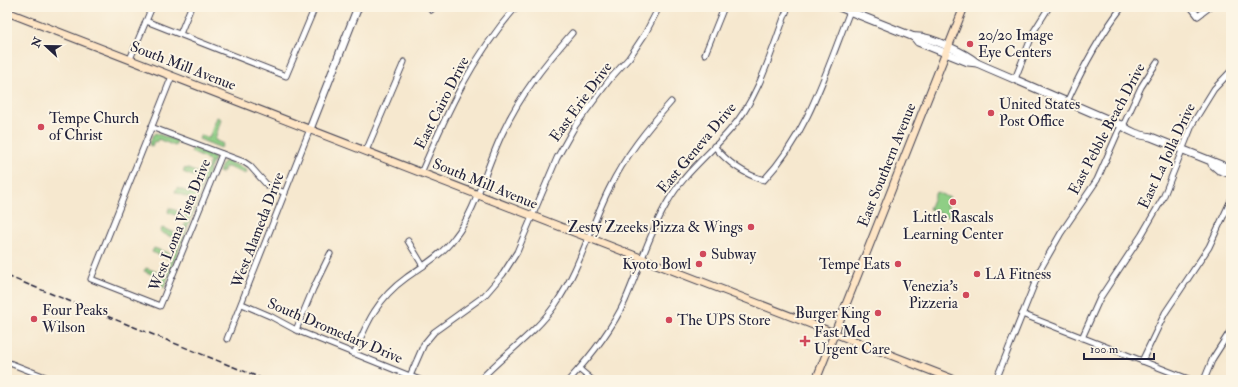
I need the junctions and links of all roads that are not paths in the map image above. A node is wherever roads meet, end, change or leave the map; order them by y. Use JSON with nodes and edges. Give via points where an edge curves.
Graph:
{"nodes":[{"id":1,"x":152,"y":7,"type":"edge"},
{"id":2,"x":191,"y":7,"type":"edge"},
{"id":3,"x":315,"y":7,"type":"edge"},
{"id":4,"x":358,"y":7,"type":"edge"},
{"id":5,"x":516,"y":7,"type":"edge"},
{"id":6,"x":659,"y":7,"type":"edge"},
{"id":7,"x":724,"y":7,"type":"edge"},
{"id":8,"x":788,"y":7,"type":"edge"},
{"id":9,"x":839,"y":7,"type":"edge"},
{"id":10,"x":964,"y":7,"type":"edge"},
{"id":11,"x":1049,"y":7,"type":"edge"},
{"id":12,"x":1122,"y":7,"type":"edge"},
{"id":13,"x":1191,"y":7,"type":"edge"},
{"id":14,"x":1210,"y":7,"type":"edge"},
{"id":15,"x":850,"y":11,"type":"junction"},
{"id":16,"x":7,"y":12,"type":"edge"},
{"id":17,"x":146,"y":21,"type":"junction"},
{"id":18,"x":572,"y":33,"type":"dead end"},
{"id":19,"x":180,"y":34,"type":"junction"},
{"id":20,"x":947,"y":50,"type":"junction"},
{"id":21,"x":705,"y":54,"type":"dead end"},
{"id":22,"x":130,"y":59,"type":"junction"},
{"id":23,"x":404,"y":62,"type":"dead end"},
{"id":24,"x":1157,"y":62,"type":"dead end"},
{"id":25,"x":1231,"y":71,"type":"edge"},
{"id":26,"x":172,"y":76,"type":"junction"},
{"id":27,"x":1015,"y":79,"type":"junction"},
{"id":28,"x":671,"y":102,"type":"dead end"},
{"id":29,"x":1067,"y":102,"type":"junction"},
{"id":30,"x":1123,"y":126,"type":"junction"},
{"id":31,"x":151,"y":127,"type":"junction"},
{"id":32,"x":310,"y":129,"type":"junction"},
{"id":33,"x":714,"y":146,"type":"junction"},
{"id":34,"x":366,"y":151,"type":"junction"},
{"id":35,"x":1182,"y":151,"type":"junction"},
{"id":36,"x":222,"y":154,"type":"junction"},
{"id":37,"x":1210,"y":162,"type":"junction"},
{"id":38,"x":1231,"y":169,"type":"edge"},
{"id":39,"x":421,"y":173,"type":"junction"},
{"id":40,"x":1231,"y":174,"type":"edge"},
{"id":41,"x":285,"y":193,"type":"junction"},
{"id":42,"x":477,"y":194,"type":"junction"},
{"id":43,"x":1231,"y":200,"type":"edge"},
{"id":44,"x":532,"y":217,"type":"junction"},
{"id":45,"x":589,"y":238,"type":"junction"},
{"id":46,"x":408,"y":241,"type":"dead end"},
{"id":47,"x":330,"y":254,"type":"dead end"},
{"id":48,"x":643,"y":259,"type":"junction"},
{"id":49,"x":423,"y":266,"type":"junction"},
{"id":50,"x":242,"y":304,"type":"junction"},
{"id":51,"x":1022,"y":314,"type":"junction"},
{"id":52,"x":296,"y":330,"type":"junction"},
{"id":53,"x":1231,"y":330,"type":"edge"},
{"id":54,"x":835,"y":334,"type":"junction"},
{"id":55,"x":1082,"y":338,"type":"junction"},
{"id":56,"x":227,"y":339,"type":"dead end"},
{"id":57,"x":354,"y":354,"type":"junction"},
{"id":58,"x":1142,"y":361,"type":"junction"},
{"id":59,"x":7,"y":362,"type":"edge"},
{"id":60,"x":579,"y":369,"type":"junction"},
{"id":61,"x":410,"y":376,"type":"junction"},
{"id":62,"x":53,"y":380,"type":"edge"},
{"id":63,"x":420,"y":380,"type":"edge"},
{"id":64,"x":480,"y":380,"type":"edge"},
{"id":65,"x":568,"y":380,"type":"edge"},
{"id":66,"x":592,"y":380,"type":"edge"},
{"id":67,"x":816,"y":380,"type":"edge"},
{"id":68,"x":954,"y":380,"type":"edge"},
{"id":69,"x":996,"y":380,"type":"edge"},
{"id":70,"x":1191,"y":380,"type":"edge"},
{"id":71,"x":1204,"y":380,"type":"edge"}],
"edges":[{"from":1,"to":17,"type":"street"},
{"from":2,"to":19,"type":"street"},
{"from":3,"to":19,"type":"street","via":[[286,76]]},
{"from":4,"to":32,"type":"street"},
{"from":5,"to":39,"type":"street","name":"East Cairo Drive","via":[[497,30],[462,84],[444,118]]},
{"from":6,"to":44,"type":"street","name":"East Erie Drive","via":[[629,58],[575,126],[557,158]]},
{"from":7,"to":21,"type":"street"},
{"from":8,"to":33,"type":"street","name":"East Geneva Drive","via":[[746,109],[731,130]]},
{"from":9,"to":15,"type":"street"},
{"from":10,"to":20,"type":"main road","name":"East Southern Avenue"},
{"from":11,"to":27,"type":"street","via":[[1034,31]]},
{"from":12,"to":29,"type":"street","via":[[1086,60]]},
{"from":13,"to":14,"type":"street","via":[[1198,16]]},
{"from":15,"to":20,"type":"street","via":[[914,37],[918,42]]},
{"from":15,"to":33,"type":"street","via":[[804,124],[779,164],[764,180],[750,176],[734,166]]},
{"from":16,"to":22,"type":"main road","name":"South Mill Avenue"},
{"from":17,"to":19,"type":"street"},
{"from":17,"to":22,"type":"street"},
{"from":18,"to":42,"type":"street","via":[[540,70],[519,102],[502,132]]},
{"from":20,"to":27,"type":"street","via":[[968,62],[977,63]]},
{"from":20,"to":54,"type":"main road","name":"East Southern Avenue"},
{"from":22,"to":26,"type":"main road","name":"South Mill Avenue"},
{"from":23,"to":34,"type":"street"},
{"from":24,"to":30,"type":"street","name":"East Pebble Beach Drive"},
{"from":25,"to":35,"type":"street","name":"East La Jolla Drive","via":[[1214,89],[1193,124]]},
{"from":26,"to":31,"type":"street"},
{"from":26,"to":32,"type":"main road","name":"South Mill Avenue"},
{"from":27,"to":29,"type":"street"},
{"from":28,"to":45,"type":"street","via":[[625,159],[608,189]]},
{"from":29,"to":30,"type":"street"},
{"from":30,"to":35,"type":"street","via":[[1136,128]]},
{"from":30,"to":51,"type":"street","name":"East Pebble Beach Drive","via":[[1090,192],[1045,261]]},
{"from":31,"to":36,"type":"street"},
{"from":31,"to":36,"type":"street","name":"West Loma Vista Drive","via":[[91,279],[160,306]]},
{"from":32,"to":34,"type":"main road","name":"South Mill Avenue"},
{"from":32,"to":41,"type":"street","name":"West Alameda Drive"},
{"from":33,"to":48,"type":"street","name":"East Geneva Drive","via":[[695,165],[667,204]]},
{"from":34,"to":39,"type":"main road","name":"South Mill Avenue"},
{"from":35,"to":37,"type":"street"},
{"from":35,"to":55,"type":"street","name":"East La Jolla Drive","via":[[1163,198],[1100,298]]},
{"from":36,"to":41,"type":"street","via":[[250,166],[267,185]]},
{"from":37,"to":38,"type":"street"},
{"from":37,"to":40,"type":"street","via":[[1219,170]]},
{"from":39,"to":42,"type":"main road","name":"South Mill Avenue"},
{"from":41,"to":50,"type":"street","name":"West Alameda Drive"},
{"from":42,"to":44,"type":"main road","name":"South Mill Avenue"},
{"from":42,"to":49,"type":"street","via":[[456,237],[439,256]]},
{"from":43,"to":58,"type":"street","via":[[1209,248],[1165,313]]},
{"from":44,"to":45,"type":"main road","name":"South Mill Avenue"},
{"from":44,"to":61,"type":"street","name":"East Erie Drive","via":[[517,252],[503,274],[484,296],[434,332],[424,344]]},
{"from":45,"to":48,"type":"main road","name":"South Mill Avenue"},
{"from":45,"to":64,"type":"street","via":[[555,306]]},
{"from":46,"to":49,"type":"street"},
{"from":47,"to":52,"type":"street"},
{"from":48,"to":54,"type":"main road","name":"South Mill Avenue"},
{"from":48,"to":60,"type":"street","name":"East Geneva Drive","via":[[612,326]]},
{"from":49,"to":57,"type":"street","via":[[383,300],[370,317]]},
{"from":50,"to":52,"type":"street","name":"South Dromedary Drive"},
{"from":50,"to":56,"type":"street","name":"West Alameda Drive"},
{"from":51,"to":55,"type":"street"},
{"from":51,"to":69,"type":"street","name":"East Pebble Beach Drive"},
{"from":52,"to":57,"type":"street","name":"South Dromedary Drive"},
{"from":53,"to":71,"type":"street","via":[[1213,358]]},
{"from":54,"to":67,"type":"main road","name":"East Southern Avenue"},
{"from":54,"to":68,"type":"main road","name":"South Mill Avenue"},
{"from":55,"to":58,"type":"street"},
{"from":57,"to":61,"type":"street","name":"South Dromedary Drive"},
{"from":58,"to":70,"type":"street"},
{"from":59,"to":62,"type":"street"},
{"from":60,"to":65,"type":"street","name":"East Geneva Drive"},
{"from":60,"to":66,"type":"street"},
{"from":61,"to":63,"type":"street","name":"South Dromedary Drive"}]}
